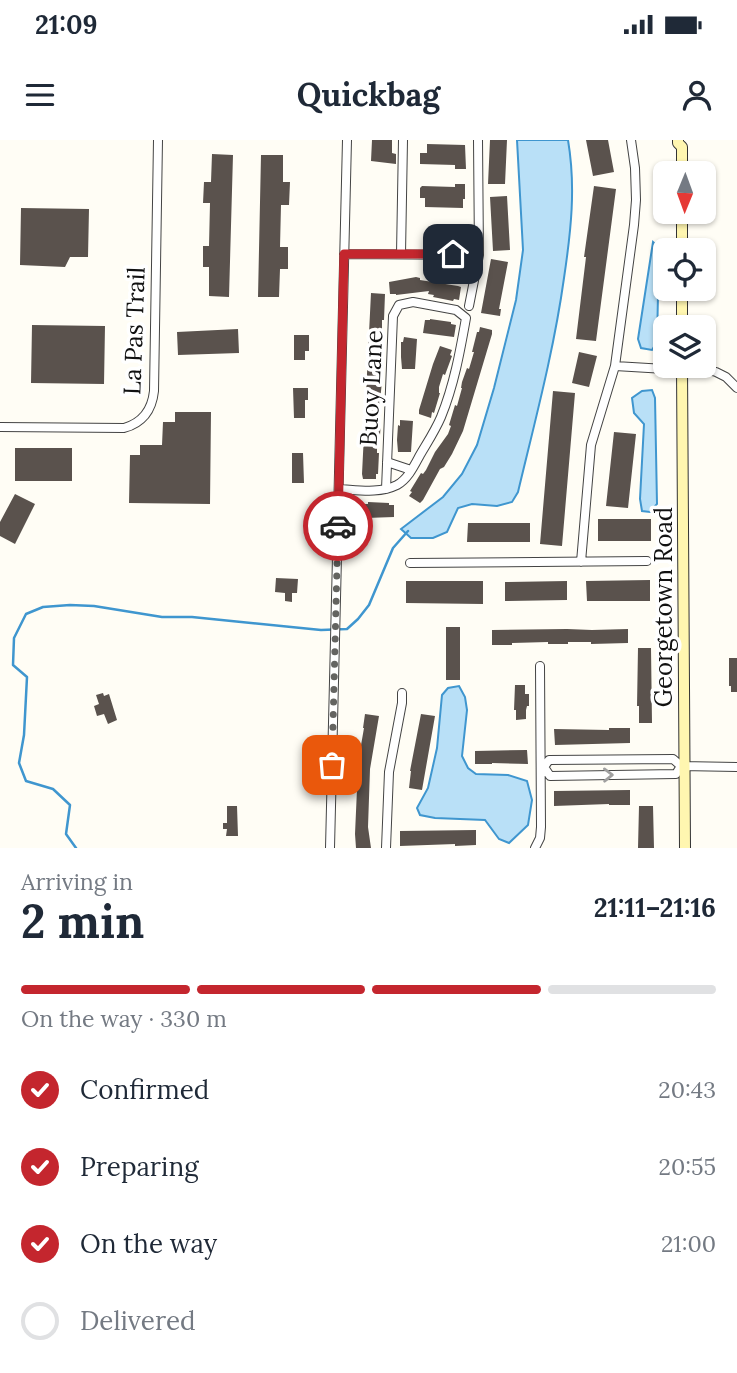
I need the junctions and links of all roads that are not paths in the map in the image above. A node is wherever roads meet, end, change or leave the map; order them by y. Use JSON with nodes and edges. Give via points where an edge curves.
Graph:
{"nodes":[{"id":1,"x":158,"y":140,"type":"edge"},
{"id":2,"x":346,"y":140,"type":"edge"},
{"id":3,"x":403,"y":140,"type":"edge"},
{"id":4,"x":478,"y":140,"type":"edge"},
{"id":5,"x":631,"y":140,"type":"edge"},
{"id":6,"x":682,"y":142,"type":"edge"},
{"id":7,"x":681,"y":161,"type":"edge"},
{"id":8,"x":344,"y":254,"type":"junction"},
{"id":9,"x":401,"y":254,"type":"junction"},
{"id":10,"x":479,"y":254,"type":"junction"},
{"id":11,"x":469,"y":306,"type":"dead end"},
{"id":12,"x":615,"y":366,"type":"junction"},
{"id":13,"x":653,"y":367,"type":"edge"},
{"id":14,"x":716,"y":372,"type":"edge"},
{"id":15,"x":682,"y":378,"type":"edge"},
{"id":16,"x":737,"y":388,"type":"edge"},
{"id":17,"x":0,"y":427,"type":"edge"},
{"id":18,"x":387,"y":462,"type":"junction"},
{"id":19,"x":411,"y":470,"type":"junction"},
{"id":20,"x":339,"y":489,"type":"junction"},
{"id":21,"x":386,"y":489,"type":"junction"},
{"id":22,"x":647,"y":561,"type":"dead end"},
{"id":23,"x":581,"y":562,"type":"junction"},
{"id":24,"x":410,"y":563,"type":"dead end"},
{"id":25,"x":540,"y":666,"type":"dead end"},
{"id":26,"x":402,"y":694,"type":"dead end"},
{"id":27,"x":683,"y":766,"type":"junction"},
{"id":28,"x":737,"y":766,"type":"edge"},
{"id":29,"x":542,"y":767,"type":"junction"},
{"id":30,"x":330,"y":848,"type":"edge"},
{"id":31,"x":386,"y":848,"type":"edge"},
{"id":32,"x":535,"y":848,"type":"edge"},
{"id":33,"x":685,"y":848,"type":"edge"}],
"edges":[{"from":1,"to":17,"type":"street","name":"La Pas Trail","via":[[154,391],[148,412],[124,428]]},
{"from":2,"to":8,"type":"street"},
{"from":3,"to":9,"type":"street"},
{"from":4,"to":10,"type":"street"},
{"from":5,"to":12,"type":"street","via":[[635,218]]},
{"from":6,"to":7,"type":"main road"},
{"from":8,"to":9,"type":"street"},
{"from":8,"to":20,"type":"street"},
{"from":9,"to":10,"type":"street"},
{"from":10,"to":11,"type":"street"},
{"from":12,"to":13,"type":"street"},
{"from":12,"to":23,"type":"street","via":[[591,445]]},
{"from":14,"to":16,"type":"street"},
{"from":15,"to":27,"type":"main road","name":"Georgetown Road"},
{"from":18,"to":19,"type":"street","name":"Buoy Lane"},
{"from":18,"to":19,"type":"street","name":"Buoy Lane","via":[[393,316],[399,305],[413,302],[456,310],[466,318],[457,367],[441,418]]},
{"from":18,"to":21,"type":"street","name":"Buoy Lane"},
{"from":19,"to":21,"type":"street","via":[[399,484]]},
{"from":20,"to":21,"type":"street"},
{"from":20,"to":30,"type":"street"},
{"from":22,"to":23,"type":"street"},
{"from":23,"to":24,"type":"street"},
{"from":25,"to":29,"type":"street"},
{"from":26,"to":31,"type":"street","via":[[389,772]]},
{"from":27,"to":28,"type":"street"},
{"from":27,"to":29,"type":"street","via":[[673,759],[549,760]]},
{"from":29,"to":27,"type":"street","one_way":true,"via":[[550,776],[676,774]]},
{"from":27,"to":33,"type":"main road","name":"Georgetown Road"},
{"from":29,"to":32,"type":"street","via":[[541,831]]}]}
